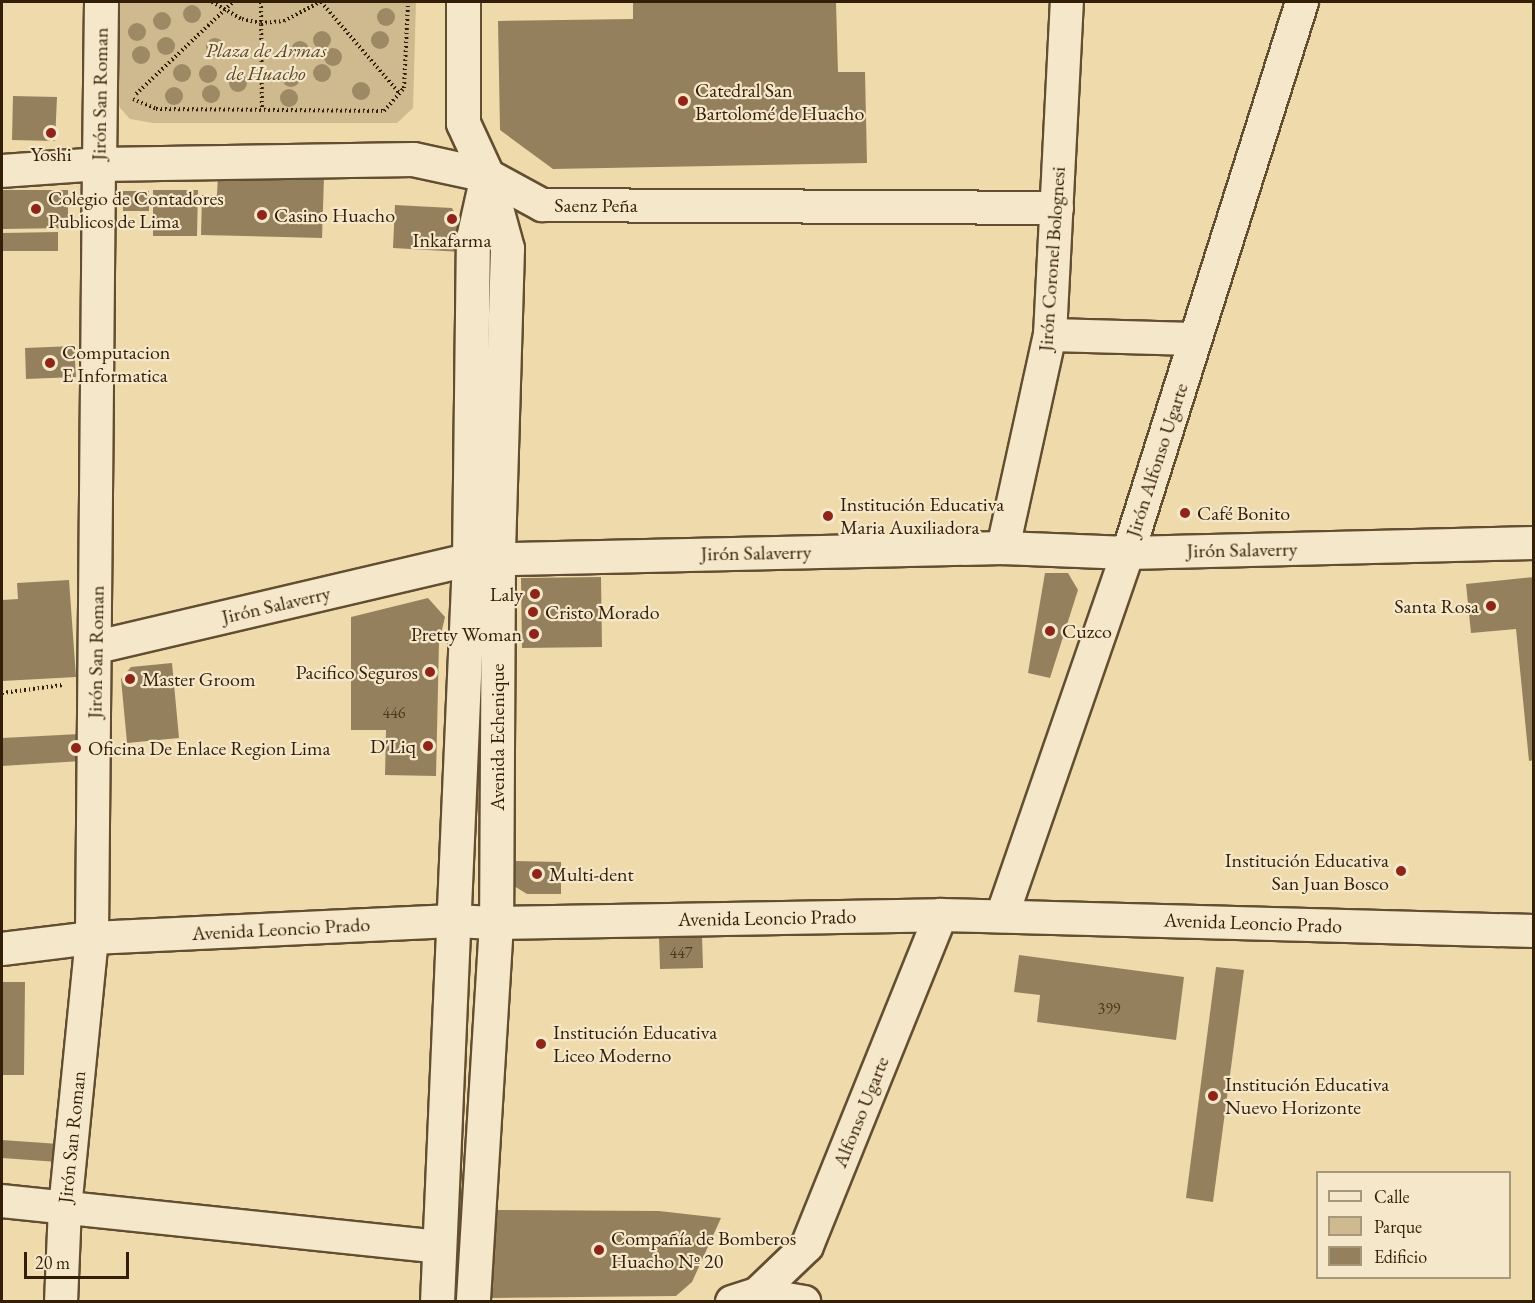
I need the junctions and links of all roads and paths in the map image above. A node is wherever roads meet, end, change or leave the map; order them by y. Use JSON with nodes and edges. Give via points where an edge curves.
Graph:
{"nodes":[{"id":1,"x":101,"y":2,"type":"edge"},
{"id":2,"x":212,"y":2,"type":"edge"},
{"id":3,"x":233,"y":2,"type":"edge"},
{"id":4,"x":261,"y":2,"type":"edge"},
{"id":5,"x":321,"y":2,"type":"edge"},
{"id":6,"x":408,"y":2,"type":"edge"},
{"id":7,"x":463,"y":2,"type":"edge"},
{"id":8,"x":1067,"y":2,"type":"edge"},
{"id":9,"x":1302,"y":2,"type":"edge"},
{"id":10,"x":224,"y":11,"type":"junction"},
{"id":11,"x":261,"y":23,"type":"junction"},
{"id":12,"x":400,"y":94,"type":"junction"},
{"id":13,"x":262,"y":110,"type":"junction"},
{"id":14,"x":99,"y":164,"type":"junction"},
{"id":15,"x":2,"y":171,"type":"edge"},
{"id":16,"x":487,"y":175,"type":"junction"},
{"id":17,"x":1057,"y":208,"type":"junction"},
{"id":18,"x":1050,"y":335,"type":"junction"},
{"id":19,"x":1195,"y":339,"type":"junction"},
{"id":20,"x":1533,"y":543,"type":"edge"},
{"id":21,"x":1003,"y":548,"type":"junction"},
{"id":22,"x":1128,"y":553,"type":"junction"},
{"id":23,"x":483,"y":560,"type":"junction"},
{"id":24,"x":97,"y":646,"type":"junction"},
{"id":25,"x":96,"y":681,"type":"junction"},
{"id":26,"x":2,"y":693,"type":"edge"},
{"id":27,"x":941,"y":915,"type":"junction"},
{"id":28,"x":1002,"y":916,"type":"junction"},
{"id":29,"x":453,"y":921,"type":"junction"},
{"id":30,"x":496,"y":923,"type":"junction"},
{"id":31,"x":1533,"y":931,"type":"edge"},
{"id":32,"x":92,"y":938,"type":"junction"},
{"id":33,"x":2,"y":949,"type":"edge"},
{"id":34,"x":2,"y":1201,"type":"edge"},
{"id":35,"x":65,"y":1207,"type":"junction"},
{"id":36,"x":438,"y":1247,"type":"junction"},
{"id":37,"x":745,"y":1298,"type":"edge"},
{"id":38,"x":61,"y":1302,"type":"edge"},
{"id":39,"x":437,"y":1302,"type":"edge"},
{"id":40,"x":473,"y":1302,"type":"edge"},
{"id":41,"x":804,"y":1302,"type":"edge"}],
"edges":[{"from":1,"to":14,"type":"street","name":"Jirón San Roman"},
{"from":2,"to":10,"type":"path"},
{"from":3,"to":10,"type":"path"},
{"from":4,"to":11,"type":"path"},
{"from":5,"to":11,"type":"path","via":[[284,21]]},
{"from":5,"to":12,"type":"path"},
{"from":6,"to":12,"type":"path","via":[[407,74]]},
{"from":7,"to":16,"type":"street","via":[[463,123]]},
{"from":8,"to":17,"type":"street","name":"Jirón Coronel Bolognesi"},
{"from":9,"to":19,"type":"street","name":"Jirón Alfonso Ugarte"},
{"from":10,"to":11,"type":"path"},
{"from":10,"to":13,"type":"path","via":[[130,96],[156,110]]},
{"from":11,"to":13,"type":"path"},
{"from":12,"to":13,"type":"path","via":[[384,111]]},
{"from":14,"to":15,"type":"street","name":"Saenz Peña"},
{"from":14,"to":16,"type":"street","name":"Saenz Peña","via":[[413,159]]},
{"from":14,"to":24,"type":"street","name":"Jirón San Roman"},
{"from":16,"to":17,"type":"street","name":"Saenz Peña","via":[[542,205]]},
{"from":16,"to":23,"type":"street","name":"Avenida Echenique","via":[[473,238]]},
{"from":17,"to":18,"type":"street","name":"Jirón Coronel Bolognesi"},
{"from":18,"to":19,"type":"street"},
{"from":18,"to":21,"type":"street","name":"Jirón Coronel Bolognesi"},
{"from":19,"to":22,"type":"street","name":"Jirón Alfonso Ugarte"},
{"from":20,"to":22,"type":"street","name":"Jirón Salaverry"},
{"from":21,"to":22,"type":"street","name":"Jirón Salaverry"},
{"from":21,"to":23,"type":"street","name":"Jirón Salaverry"},
{"from":22,"to":28,"type":"street","name":"Jirón Alfonso Ugarte"},
{"from":23,"to":24,"type":"street","name":"Jirón Salaverry"},
{"from":23,"to":29,"type":"street","name":"Avenida Echenique"},
{"from":23,"to":30,"type":"street","name":"Avenida Echenique"},
{"from":24,"to":25,"type":"street","name":"Jirón San Roman"},
{"from":25,"to":26,"type":"path"},
{"from":25,"to":32,"type":"street","name":"Jirón San Roman"},
{"from":27,"to":28,"type":"street","name":"Avenida Leoncio Prado"},
{"from":27,"to":30,"type":"street","name":"Avenida Leoncio Prado"},
{"from":27,"to":37,"type":"street","name":"Alfonso Ugarte","via":[[807,1246]]},
{"from":28,"to":31,"type":"street","name":"Avenida Leoncio Prado"},
{"from":29,"to":30,"type":"street","name":"Avenida Leoncio Prado"},
{"from":29,"to":32,"type":"street","name":"Avenida Leoncio Prado"},
{"from":29,"to":36,"type":"street","name":"Avenida Echenique"},
{"from":30,"to":40,"type":"street","name":"Avenida Echenique"},
{"from":32,"to":33,"type":"street","name":"Avenida Leoncio Prado"},
{"from":32,"to":35,"type":"street","name":"Jirón San Roman"},
{"from":34,"to":35,"type":"street"},
{"from":35,"to":36,"type":"street"},
{"from":35,"to":38,"type":"street","name":"Jirón San Roman"},
{"from":36,"to":39,"type":"street","name":"Avenida Echenique"},
{"from":37,"to":41,"type":"street"}]}
